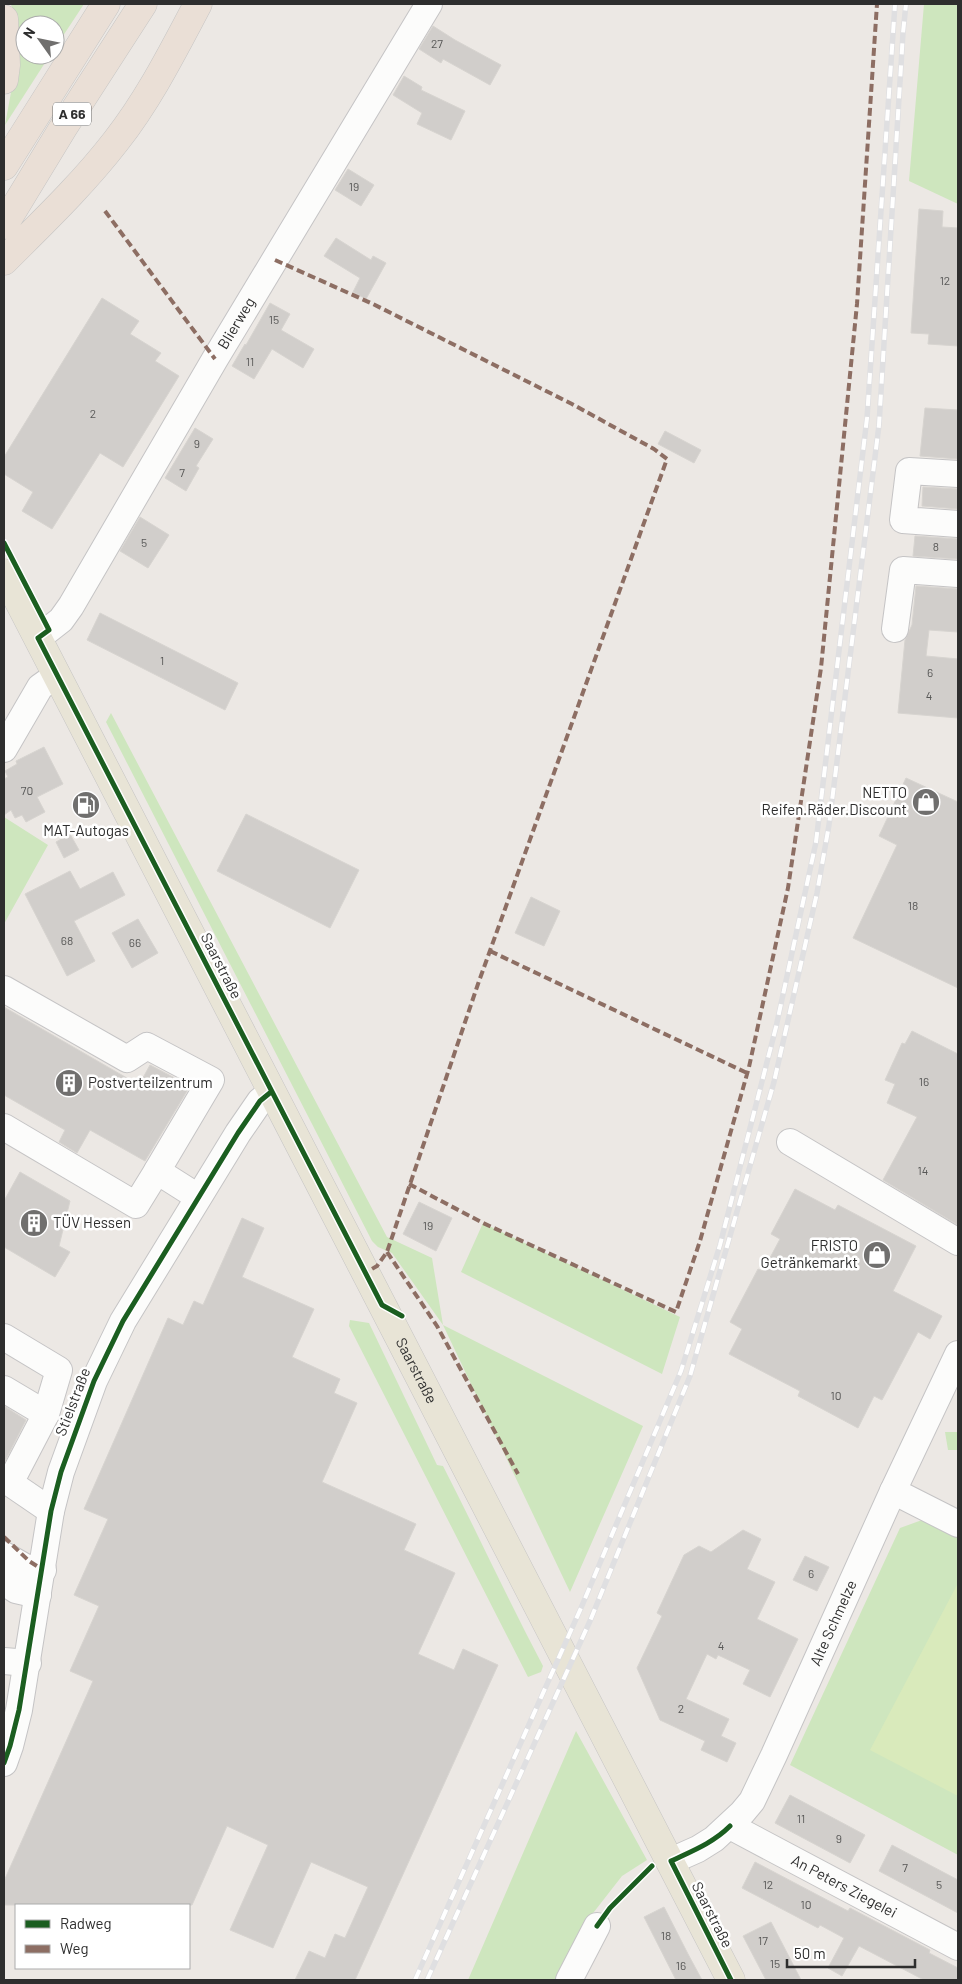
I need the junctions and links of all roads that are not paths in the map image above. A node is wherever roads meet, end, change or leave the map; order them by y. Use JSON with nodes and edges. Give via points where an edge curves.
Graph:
{"nodes":[{"id":1,"x":106,"y":4,"type":"edge"},
{"id":2,"x":143,"y":4,"type":"edge"},
{"id":3,"x":198,"y":4,"type":"edge"},
{"id":4,"x":429,"y":4,"type":"edge"},
{"id":5,"x":4,"y":19,"type":"edge"},
{"id":6,"x":4,"y":80,"type":"edge"},
{"id":7,"x":4,"y":166,"type":"edge"},
{"id":8,"x":4,"y":225,"type":"edge"},
{"id":9,"x":4,"y":261,"type":"edge"},
{"id":10,"x":958,"y":474,"type":"edge"},
{"id":11,"x":958,"y":524,"type":"edge"},
{"id":12,"x":4,"y":573,"type":"edge"},
{"id":13,"x":958,"y":574,"type":"edge"},
{"id":14,"x":895,"y":629,"type":"dead end"},
{"id":15,"x":38,"y":638,"type":"junction"},
{"id":16,"x":56,"y":675,"type":"junction"},
{"id":17,"x":4,"y":749,"type":"edge"},
{"id":18,"x":4,"y":988,"type":"edge"},
{"id":19,"x":271,"y":1092,"type":"junction"},
{"id":20,"x":4,"y":1126,"type":"edge"},
{"id":21,"x":790,"y":1142,"type":"dead end"},
{"id":22,"x":157,"y":1171,"type":"junction"},
{"id":23,"x":198,"y":1197,"type":"junction"},
{"id":24,"x":958,"y":1242,"type":"edge"},
{"id":25,"x":4,"y":1337,"type":"edge"},
{"id":26,"x":958,"y":1354,"type":"edge"},
{"id":27,"x":4,"y":1389,"type":"edge"},
{"id":28,"x":46,"y":1414,"type":"junction"},
{"id":29,"x":7,"y":1481,"type":"edge"},
{"id":30,"x":893,"y":1491,"type":"junction"},
{"id":31,"x":51,"y":1511,"type":"junction"},
{"id":32,"x":958,"y":1524,"type":"edge"},
{"id":33,"x":4,"y":1555,"type":"edge"},
{"id":34,"x":4,"y":1582,"type":"edge"},
{"id":35,"x":41,"y":1583,"type":"junction"},
{"id":36,"x":16,"y":1662,"type":"edge"},
{"id":37,"x":4,"y":1763,"type":"edge"},
{"id":38,"x":730,"y":1826,"type":"junction"},
{"id":39,"x":670,"y":1861,"type":"junction"},
{"id":40,"x":597,"y":1926,"type":"dead end"},
{"id":41,"x":958,"y":1947,"type":"edge"},
{"id":42,"x":569,"y":1980,"type":"edge"},
{"id":43,"x":731,"y":1980,"type":"edge"}],
"edges":[{"from":1,"to":7,"type":"highway","number":"A 66"},
{"from":2,"to":8,"type":"highway","number":"A 66"},
{"from":3,"to":9,"type":"highway","via":[[152,89],[117,141],[84,180]]},
{"from":4,"to":15,"type":"street","name":"Blierweg","via":[[71,606],[61,620]]},
{"from":5,"to":6,"type":"highway"},
{"from":10,"to":11,"type":"street","via":[[909,470],[903,520]]},
{"from":12,"to":15,"type":"main road","name":"Saarstraße"},
{"from":13,"to":14,"type":"street","via":[[903,570]]},
{"from":15,"to":16,"type":"main road","name":"Saarstraße"},
{"from":16,"to":17,"type":"street","via":[[40,687]]},
{"from":16,"to":19,"type":"main road","name":"Saarstraße"},
{"from":18,"to":22,"type":"street","via":[[127,1059],[147,1046],[211,1080]]},
{"from":19,"to":23,"type":"street","name":"Stielstraße","via":[[244,1122]]},
{"from":19,"to":39,"type":"main road","name":"Saarstraße"},
{"from":20,"to":22,"type":"street","via":[[136,1205]]},
{"from":21,"to":24,"type":"street"},
{"from":22,"to":23,"type":"street"},
{"from":23,"to":31,"type":"street","name":"Stielstraße","via":[[107,1351],[72,1438]]},
{"from":25,"to":28,"type":"street","via":[[59,1370]]},
{"from":26,"to":30,"type":"street","name":"Alte Schmelze"},
{"from":27,"to":28,"type":"street"},
{"from":28,"to":29,"type":"street"},
{"from":29,"to":31,"type":"street"},
{"from":30,"to":32,"type":"street"},
{"from":30,"to":38,"type":"street","name":"Alte Schmelze","via":[[766,1773],[752,1801]]},
{"from":31,"to":35,"type":"street","name":"Stielstraße"},
{"from":33,"to":35,"type":"street","via":[[25,1567]]},
{"from":34,"to":35,"type":"street","via":[[16,1590]]},
{"from":35,"to":36,"type":"street","name":"Stielstraße"},
{"from":36,"to":37,"type":"street","name":"Stielstraße","via":[[17,1719]]},
{"from":38,"to":39,"type":"street","name":"Alte Schmelze","via":[[714,1840]]},
{"from":38,"to":41,"type":"street","name":"An Peters Ziegelei"},
{"from":39,"to":43,"type":"main road","name":"Saarstraße"},
{"from":40,"to":42,"type":"street"}]}
